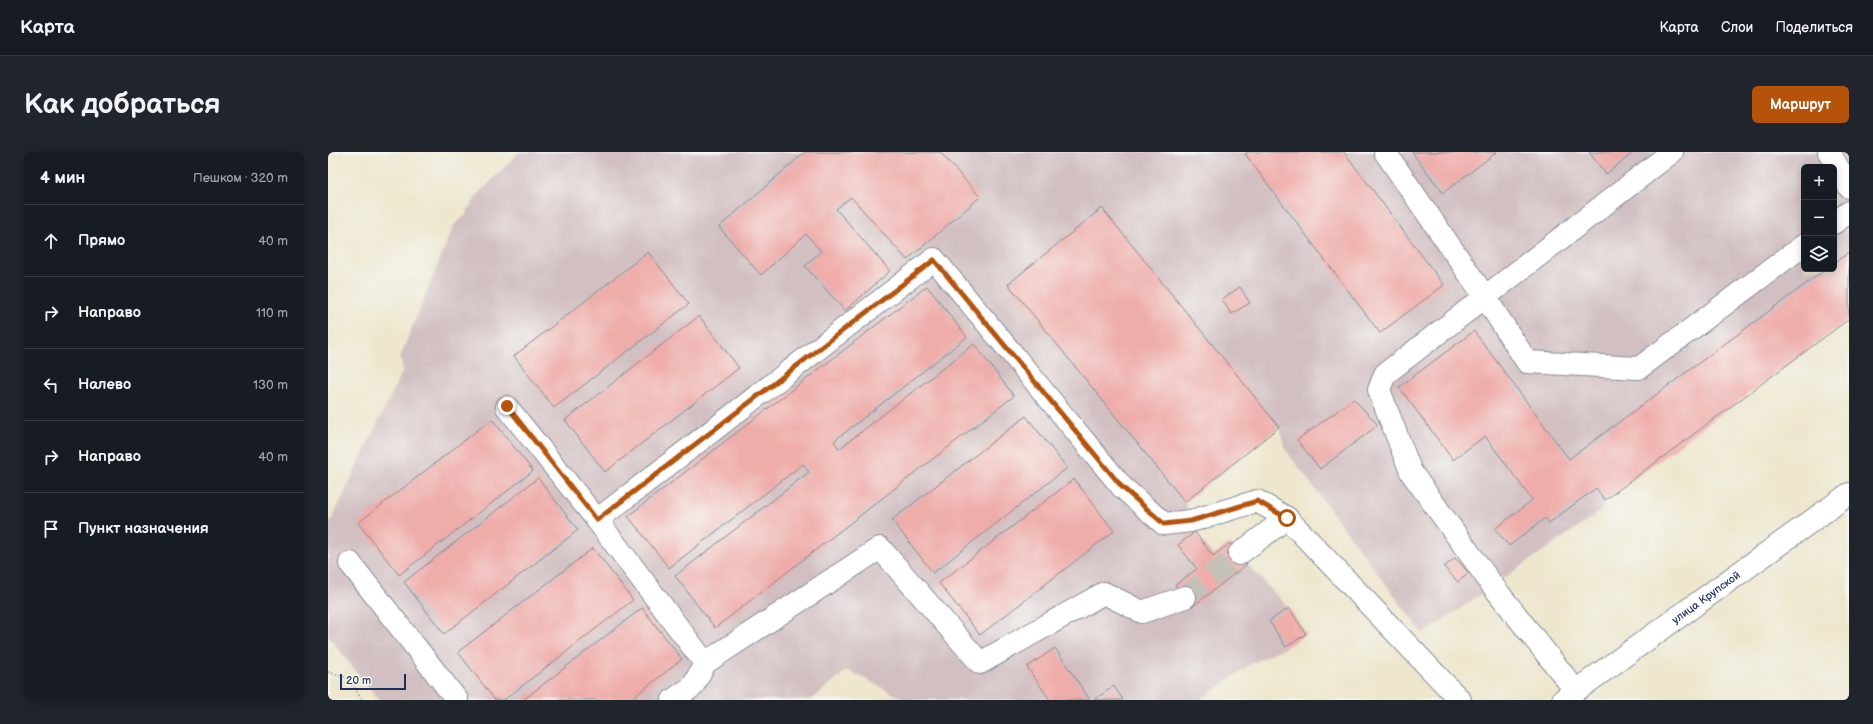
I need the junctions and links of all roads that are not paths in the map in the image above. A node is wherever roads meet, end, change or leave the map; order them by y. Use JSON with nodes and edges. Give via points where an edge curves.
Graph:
{"nodes":[{"id":1,"x":1385,"y":152,"type":"edge"},
{"id":2,"x":1672,"y":152,"type":"edge"},
{"id":3,"x":1829,"y":152,"type":"edge"},
{"id":4,"x":1849,"y":187,"type":"edge"},
{"id":5,"x":1849,"y":212,"type":"edge"},
{"id":6,"x":1837,"y":221,"type":"edge"},
{"id":7,"x":1801,"y":247,"type":"edge"},
{"id":8,"x":1485,"y":297,"type":"junction"},
{"id":9,"x":507,"y":406,"type":"dead end"},
{"id":10,"x":1846,"y":503,"type":"edge"},
{"id":11,"x":1287,"y":518,"type":"junction"},
{"id":12,"x":597,"y":520,"type":"junction"},
{"id":13,"x":1239,"y":554,"type":"tunnel mouth"},
{"id":14,"x":350,"y":563,"type":"dead end"},
{"id":15,"x":1185,"y":598,"type":"tunnel mouth"},
{"id":16,"x":705,"y":663,"type":"junction"},
{"id":17,"x":1570,"y":695,"type":"edge"},
{"id":18,"x":457,"y":700,"type":"edge"},
{"id":19,"x":673,"y":700,"type":"edge"},
{"id":20,"x":1460,"y":700,"type":"edge"}],
"edges":[{"from":1,"to":8,"type":"street"},
{"from":2,"to":8,"type":"street"},
{"from":3,"to":4,"type":"street"},
{"from":5,"to":6,"type":"street"},
{"from":7,"to":8,"type":"street","via":[[1639,368],[1527,362]]},
{"from":8,"to":17,"type":"street","via":[[1385,374],[1379,390],[1411,472]]},
{"from":9,"to":12,"type":"street"},
{"from":10,"to":17,"type":"street","name":"улица Крупской"},
{"from":11,"to":12,"type":"street","via":[[1257,501],[1191,521],[1164,524],[1122,487],[934,260]]},
{"from":11,"to":13,"type":"street"},
{"from":11,"to":20,"type":"street"},
{"from":12,"to":16,"type":"street"},
{"from":14,"to":18,"type":"street"},
{"from":15,"to":16,"type":"street","via":[[1142,612],[1104,593],[980,663],[880,548]]},
{"from":16,"to":19,"type":"street","via":[[694,686]]}]}
